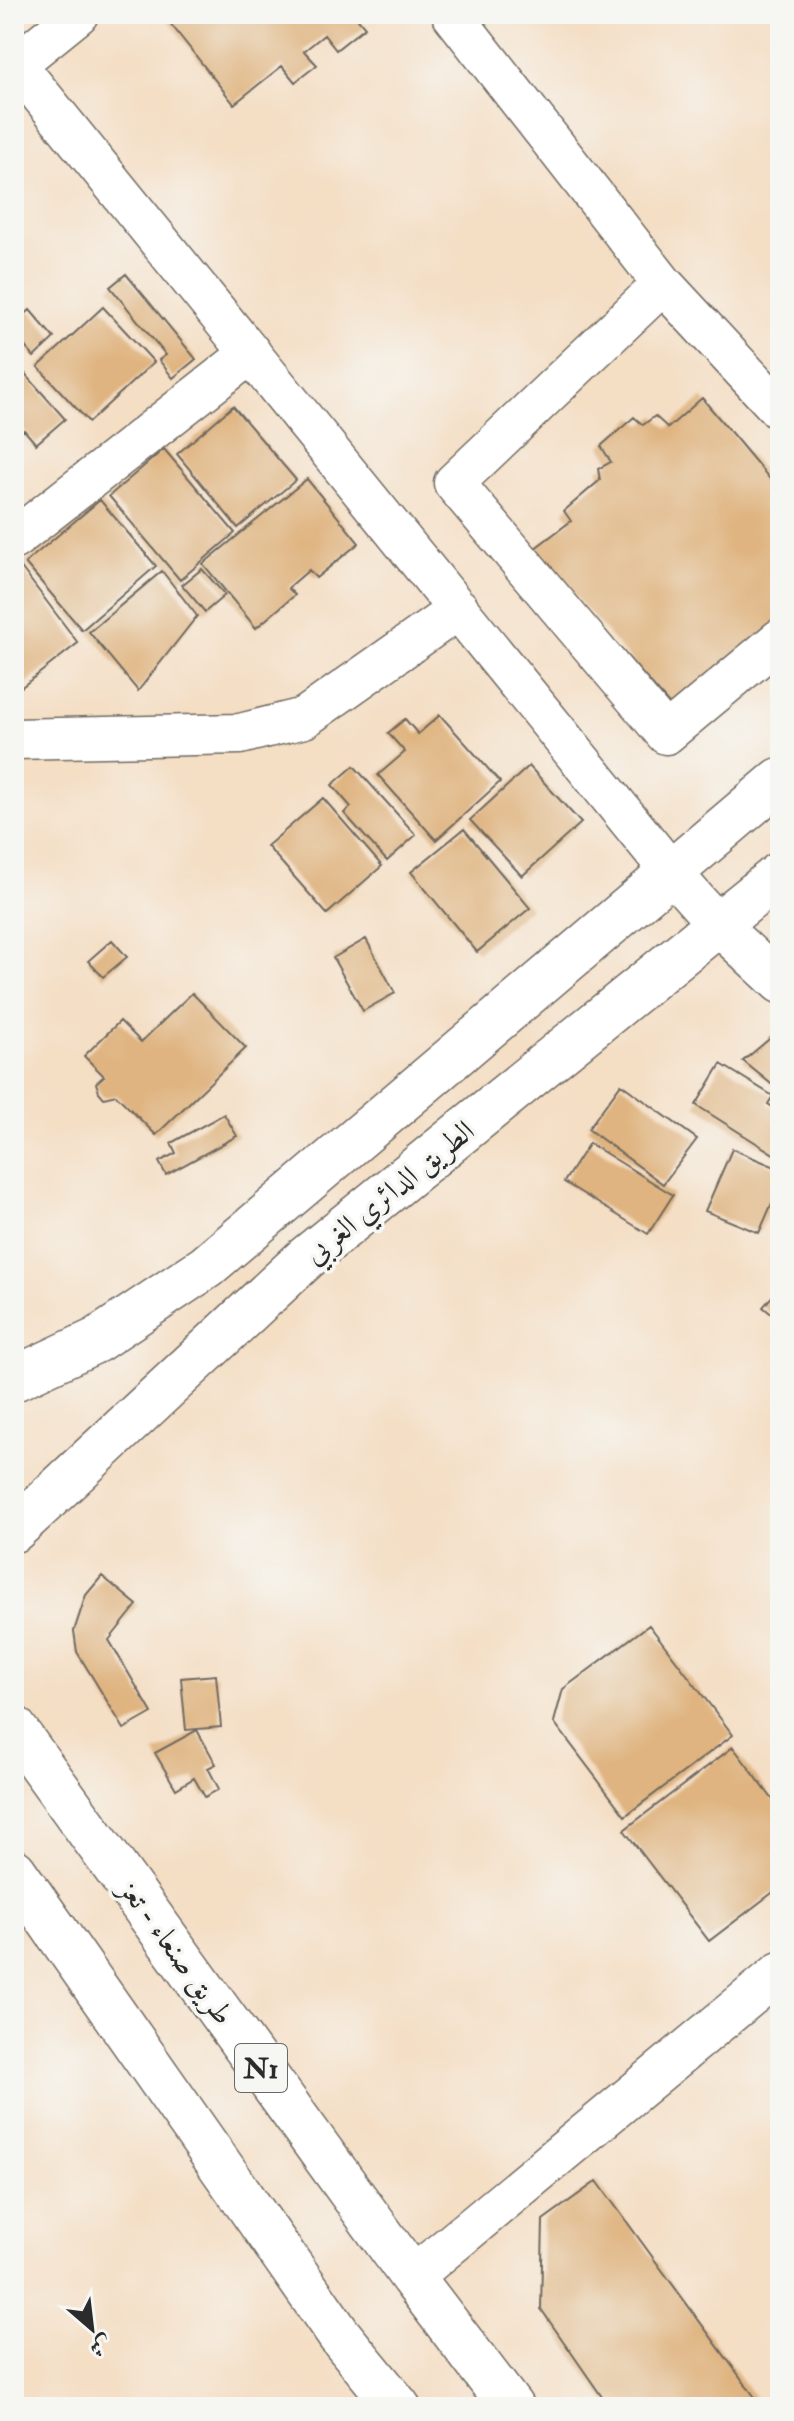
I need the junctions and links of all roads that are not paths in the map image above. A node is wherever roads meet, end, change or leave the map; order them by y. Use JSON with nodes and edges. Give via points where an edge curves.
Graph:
{"nodes":[{"id":1,"x":78,"y":14,"type":"edge"},
{"id":2,"x":452,"y":14,"type":"edge"},
{"id":3,"x":15,"y":63,"type":"edge"},
{"id":4,"x":663,"y":284,"type":"junction"},
{"id":5,"x":251,"y":353,"type":"junction"},
{"id":6,"x":780,"y":410,"type":"edge"},
{"id":7,"x":14,"y":539,"type":"edge"},
{"id":8,"x":459,"y":609,"type":"junction"},
{"id":9,"x":780,"y":639,"type":"edge"},
{"id":10,"x":14,"y":739,"type":"edge"},
{"id":11,"x":780,"y":780,"type":"edge"},
{"id":12,"x":671,"y":872,"type":"junction"},
{"id":13,"x":780,"y":874,"type":"edge"},
{"id":14,"x":718,"y":925,"type":"junction"},
{"id":15,"x":780,"y":983,"type":"edge"},
{"id":16,"x":14,"y":1379,"type":"edge"},
{"id":17,"x":14,"y":1530,"type":"edge"},
{"id":18,"x":14,"y":1728,"type":"edge"},
{"id":19,"x":14,"y":1871,"type":"edge"},
{"id":20,"x":780,"y":1972,"type":"edge"},
{"id":21,"x":412,"y":2277,"type":"junction"},
{"id":22,"x":398,"y":2407,"type":"edge"},
{"id":23,"x":511,"y":2407,"type":"edge"}],
"edges":[{"from":1,"to":3,"type":"street"},
{"from":2,"to":4,"type":"street"},
{"from":3,"to":5,"type":"street"},
{"from":4,"to":6,"type":"street"},
{"from":4,"to":9,"type":"street","via":[[454,483],[666,734]]},
{"from":5,"to":7,"type":"street"},
{"from":5,"to":8,"type":"street"},
{"from":8,"to":10,"type":"street","via":[[304,718],[240,734]]},
{"from":8,"to":12,"type":"street"},
{"from":11,"to":12,"type":"main road","name":"الطريق الدائري الغربي"},
{"from":12,"to":14,"type":"street"},
{"from":12,"to":16,"type":"main road","name":"الطريق الدائري الغربي","via":[[206,1267],[97,1340]]},
{"from":13,"to":14,"type":"main road","name":"الطريق الدائري الغربي"},
{"from":14,"to":15,"type":"street"},
{"from":14,"to":17,"type":"main road","name":"الطريق الدائري الغربي","via":[[306,1258]]},
{"from":18,"to":21,"type":"main road","name":"طريق صنعاء - تعز","number":"N1"},
{"from":19,"to":22,"type":"main road","via":[[339,2335]]},
{"from":20,"to":21,"type":"street"},
{"from":21,"to":23,"type":"main road","name":"طريق صنعاء - تعز","number":"N1"}]}
